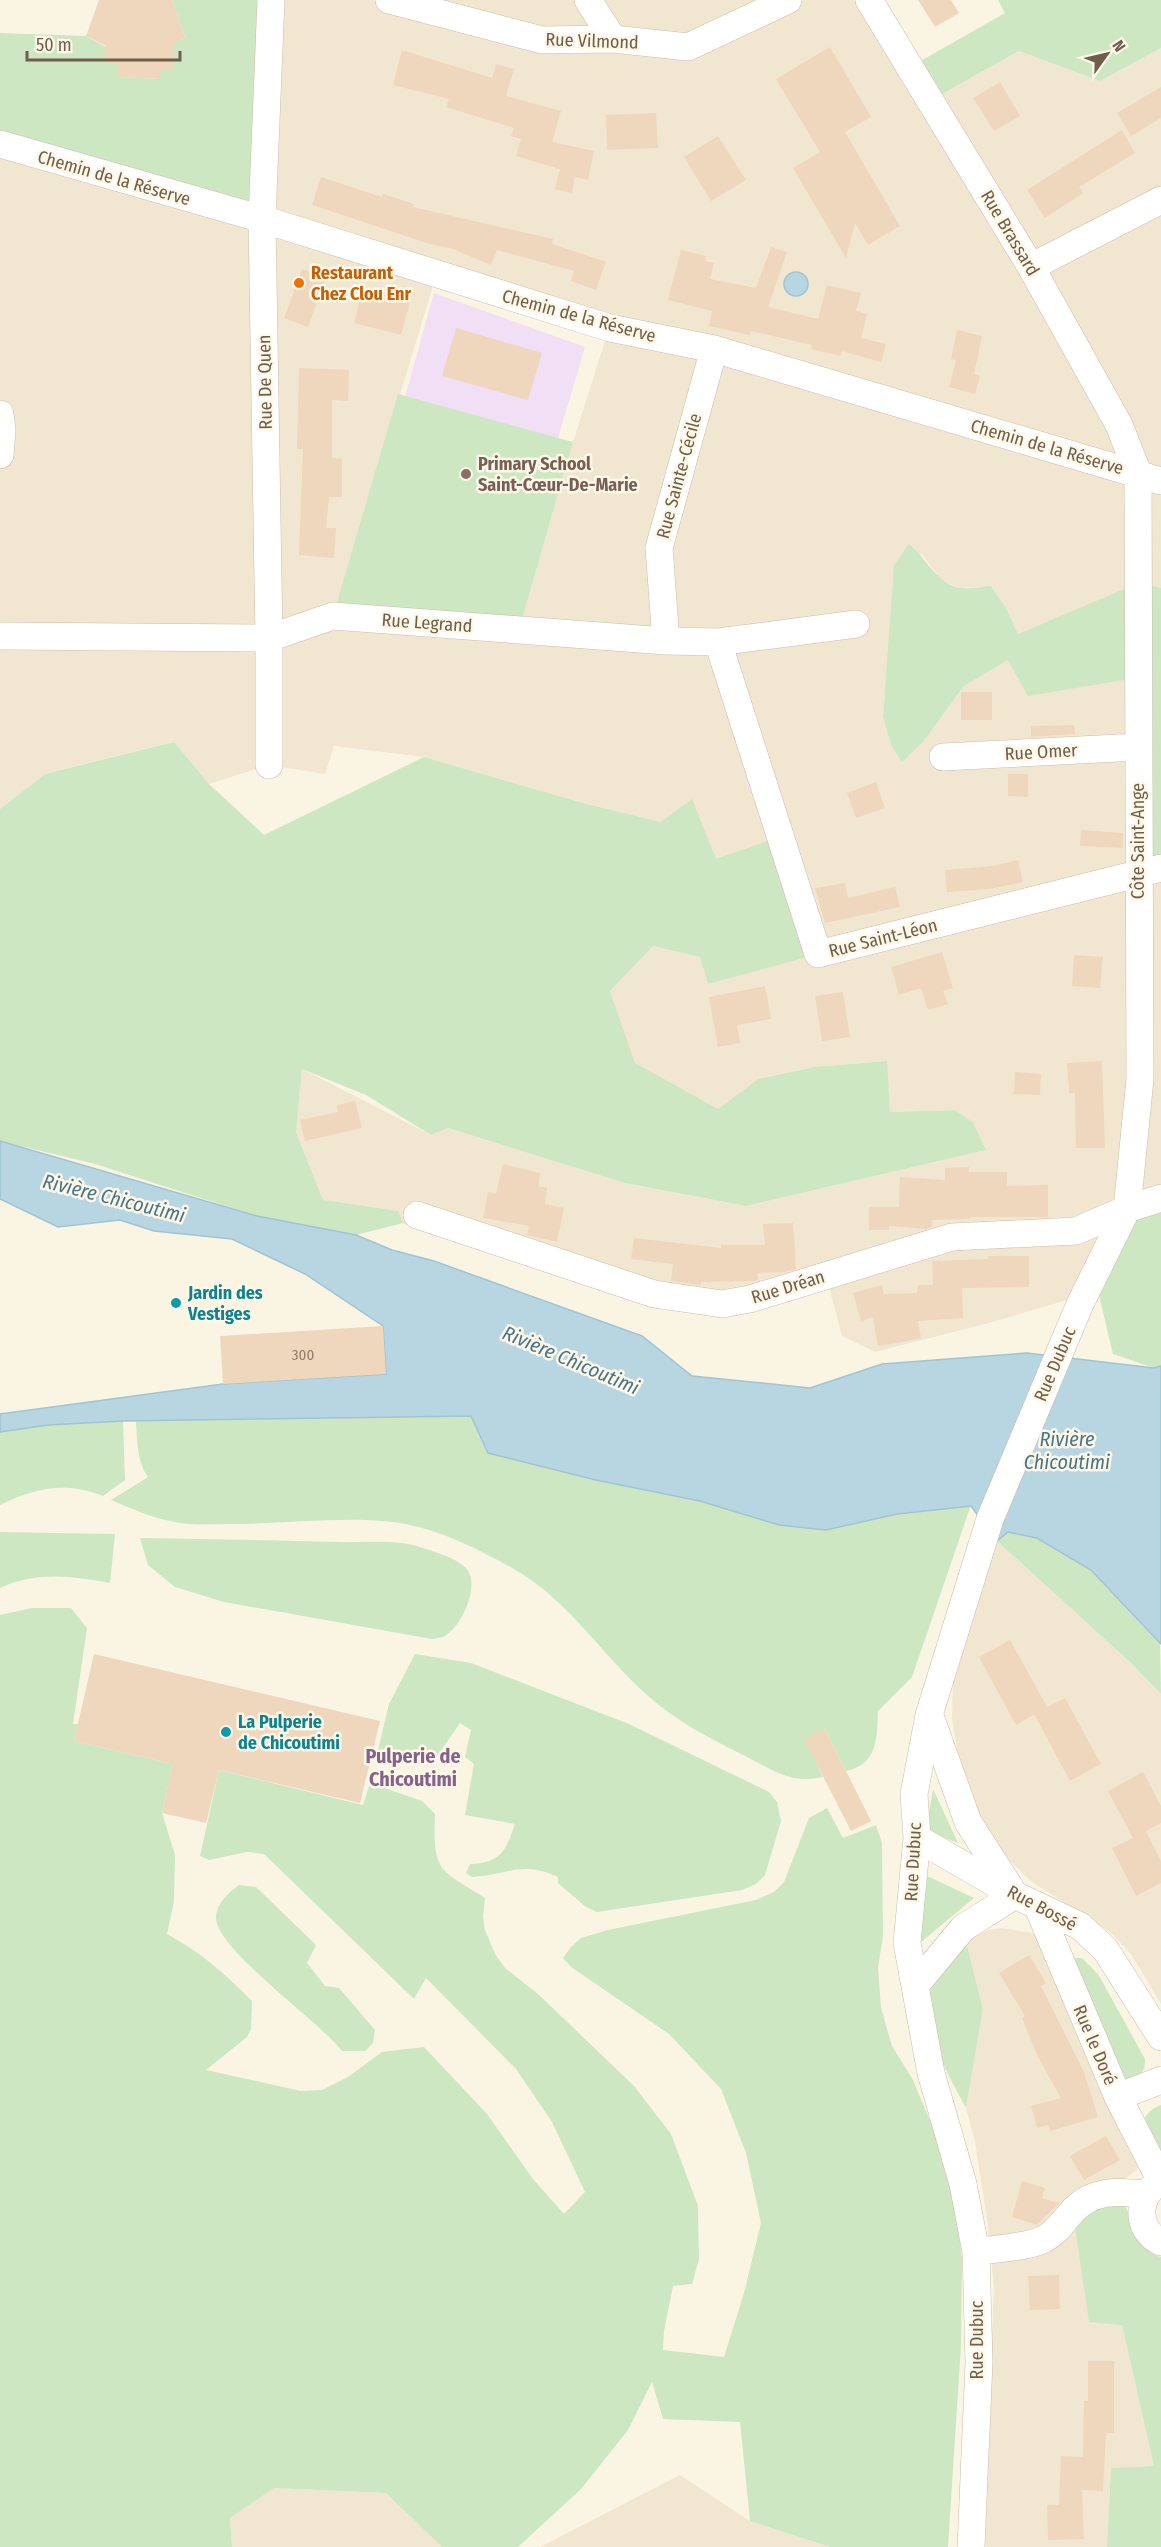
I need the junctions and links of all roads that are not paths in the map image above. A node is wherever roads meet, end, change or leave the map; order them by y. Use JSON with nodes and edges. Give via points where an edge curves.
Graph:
{"nodes":[{"id":1,"x":271,"y":0,"type":"edge"},
{"id":2,"x":389,"y":0,"type":"edge"},
{"id":3,"x":588,"y":0,"type":"edge"},
{"id":4,"x":788,"y":0,"type":"edge"},
{"id":5,"x":869,"y":0,"type":"edge"},
{"id":6,"x":613,"y":39,"type":"junction"},
{"id":7,"x":0,"y":144,"type":"edge"},
{"id":8,"x":1161,"y":200,"type":"edge"},
{"id":9,"x":261,"y":219,"type":"junction"},
{"id":10,"x":1031,"y":267,"type":"junction"},
{"id":11,"x":714,"y":349,"type":"junction"},
{"id":12,"x":0,"y":414,"type":"edge"},
{"id":13,"x":0,"y":455,"type":"edge"},
{"id":14,"x":1150,"y":477,"type":"edge"},
{"id":15,"x":856,"y":624,"type":"dead end"},
{"id":16,"x":0,"y":636,"type":"edge"},
{"id":17,"x":269,"y":638,"type":"junction"},
{"id":18,"x":666,"y":641,"type":"junction"},
{"id":19,"x":718,"y":642,"type":"junction"},
{"id":20,"x":1138,"y":747,"type":"junction"},
{"id":21,"x":943,"y":757,"type":"dead end"},
{"id":22,"x":269,"y":765,"type":"dead end"},
{"id":23,"x":1149,"y":870,"type":"edge"},
{"id":24,"x":1161,"y":1198,"type":"edge"},
{"id":25,"x":1127,"y":1209,"type":"junction"},
{"id":26,"x":417,"y":1215,"type":"dead end"},
{"id":27,"x":929,"y":1715,"type":"junction"},
{"id":28,"x":917,"y":1838,"type":"junction"},
{"id":29,"x":1026,"y":1900,"type":"junction"},
{"id":30,"x":915,"y":1986,"type":"junction"},
{"id":31,"x":1161,"y":2037,"type":"edge"},
{"id":32,"x":1161,"y":2080,"type":"edge"},
{"id":33,"x":1118,"y":2097,"type":"junction"},
{"id":34,"x":1156,"y":2186,"type":"edge"},
{"id":35,"x":1161,"y":2242,"type":"edge"},
{"id":36,"x":976,"y":2252,"type":"junction"},
{"id":37,"x":971,"y":2547,"type":"edge"}],
"edges":[{"from":1,"to":9,"type":"street","name":"Rue De Quen"},
{"from":2,"to":6,"type":"street","name":"Rue Vilmond","via":[[542,40]]},
{"from":3,"to":6,"type":"street"},
{"from":4,"to":6,"type":"street","name":"Rue Vilmond","via":[[688,47]]},
{"from":5,"to":10,"type":"street","name":"Rue Brassard"},
{"from":7,"to":9,"type":"street","name":"Chemin de la Réserve"},
{"from":8,"to":10,"type":"street"},
{"from":9,"to":11,"type":"street","name":"Chemin de la Réserve","via":[[609,328]]},
{"from":9,"to":17,"type":"street","name":"Rue De Quen"},
{"from":10,"to":14,"type":"street","name":"Rue Brassard"},
{"from":11,"to":14,"type":"street","name":"Chemin de la Réserve"},
{"from":11,"to":18,"type":"street","name":"Rue Sainte-Cécile","via":[[659,548]]},
{"from":12,"to":13,"type":"street"},
{"from":14,"to":20,"type":"street","name":"Côte Saint-Ange"},
{"from":15,"to":19,"type":"street","name":"Rue Legrand"},
{"from":16,"to":17,"type":"street","name":"Rue Legrand"},
{"from":17,"to":18,"type":"street","name":"Rue Legrand","via":[[333,616]]},
{"from":17,"to":22,"type":"street","name":"Rue De Quen"},
{"from":18,"to":19,"type":"street","name":"Rue Legrand"},
{"from":19,"to":23,"type":"street","name":"Rue Saint-Léon","via":[[818,954]]},
{"from":20,"to":21,"type":"street","name":"Rue Omer"},
{"from":20,"to":23,"type":"street","name":"Côte Saint-Ange"},
{"from":23,"to":25,"type":"street","name":"Côte Saint-Ange","via":[[1140,1079]]},
{"from":24,"to":25,"type":"street","name":"Rue Dréan"},
{"from":25,"to":26,"type":"street","name":"Rue Dréan","via":[[1076,1231],[952,1237],[750,1299],[722,1304],[654,1294]]},
{"from":25,"to":27,"type":"street","name":"Rue Dubuc","via":[[1080,1304],[990,1519]]},
{"from":27,"to":28,"type":"street","name":"Rue Dubuc","via":[[914,1794]]},
{"from":27,"to":29,"type":"street","name":"Rue le Doré","via":[[968,1822]]},
{"from":28,"to":29,"type":"street","name":"Rue Bossé"},
{"from":28,"to":30,"type":"street","name":"Rue Dubuc","via":[[907,1943]]},
{"from":29,"to":30,"type":"street","via":[[963,1928]]},
{"from":29,"to":31,"type":"street","name":"Rue Bossé","via":[[1080,1926],[1105,1949]]},
{"from":29,"to":33,"type":"street","name":"Rue le Doré"},
{"from":30,"to":36,"type":"street","name":"Rue Dubuc","via":[[931,2073],[963,2184]]},
{"from":32,"to":33,"type":"street"},
{"from":33,"to":34,"type":"street","name":"Rue le Doré"},
{"from":34,"to":35,"type":"street","via":[[1142,2204],[1144,2225]]},
{"from":34,"to":36,"type":"street","via":[[1094,2196],[1041,2241]]},
{"from":36,"to":37,"type":"street","name":"Rue Dubuc","via":[[979,2362]]}]}
